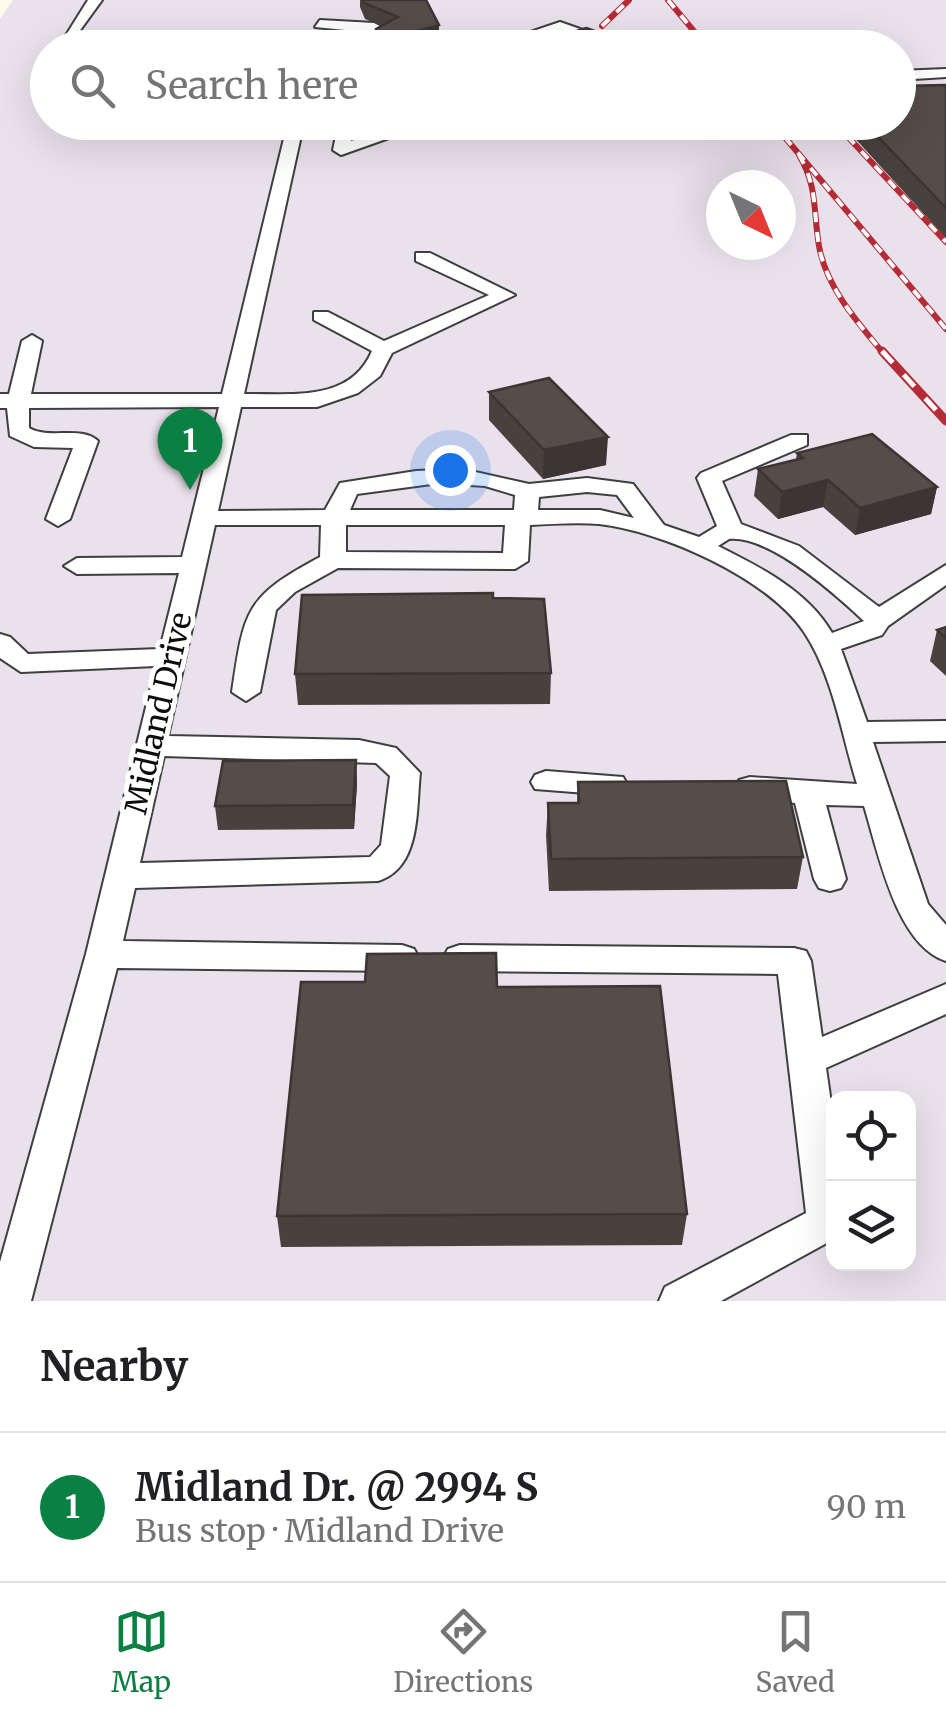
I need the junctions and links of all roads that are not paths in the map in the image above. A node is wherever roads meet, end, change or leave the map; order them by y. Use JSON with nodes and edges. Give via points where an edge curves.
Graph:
{"nodes":[{"id":1,"x":96,"y":0,"type":"edge"},
{"id":2,"x":73,"y":30,"type":"edge"},
{"id":3,"x":318,"y":30,"type":"edge"},
{"id":4,"x":381,"y":30,"type":"edge"},
{"id":5,"x":547,"y":30,"type":"edge"},
{"id":6,"x":573,"y":30,"type":"edge"},
{"id":7,"x":946,"y":73,"type":"edge"},
{"id":8,"x":916,"y":75,"type":"edge"},
{"id":9,"x":292,"y":140,"type":"edge"},
{"id":10,"x":344,"y":140,"type":"edge"},
{"id":11,"x":372,"y":140,"type":"edge"},
{"id":12,"x":423,"y":256,"type":"dead end"},
{"id":13,"x":321,"y":316,"type":"dead end"},
{"id":14,"x":32,"y":342,"type":"dead end"},
{"id":15,"x":382,"y":349,"type":"junction"},
{"id":16,"x":9,"y":402,"type":"edge"},
{"id":17,"x":228,"y":403,"type":"junction"},
{"id":18,"x":799,"y":440,"type":"dead end"},
{"id":19,"x":524,"y":509,"type":"junction"},
{"id":20,"x":202,"y":518,"type":"junction"},
{"id":21,"x":334,"y":518,"type":"junction"},
{"id":22,"x":58,"y":519,"type":"dead end"},
{"id":23,"x":731,"y":530,"type":"junction"},
{"id":24,"x":701,"y":548,"type":"junction"},
{"id":25,"x":332,"y":560,"type":"junction"},
{"id":26,"x":77,"y":566,"type":"dead end"},
{"id":27,"x":191,"y":566,"type":"junction"},
{"id":28,"x":946,"y":573,"type":"edge"},
{"id":29,"x":878,"y":620,"type":"junction"},
{"id":30,"x":0,"y":643,"type":"edge"},
{"id":31,"x":825,"y":645,"type":"junction"},
{"id":32,"x":170,"y":657,"type":"junction"},
{"id":33,"x":246,"y":692,"type":"dead end"},
{"id":34,"x":946,"y":730,"type":"edge"},
{"id":35,"x":856,"y":732,"type":"junction"},
{"id":36,"x":150,"y":746,"type":"junction"},
{"id":37,"x":546,"y":782,"type":"dead end"},
{"id":38,"x":639,"y":785,"type":"edge"},
{"id":39,"x":726,"y":786,"type":"edge"},
{"id":40,"x":808,"y":794,"type":"junction"},
{"id":41,"x":876,"y":794,"type":"junction"},
{"id":42,"x":121,"y":876,"type":"junction"},
{"id":43,"x":830,"y":879,"type":"dead end"},
{"id":44,"x":946,"y":948,"type":"edge"},
{"id":45,"x":103,"y":954,"type":"junction"},
{"id":46,"x":946,"y":998,"type":"edge"},
{"id":47,"x":807,"y":1060,"type":"junction"},
{"id":48,"x":10,"y":1301,"type":"edge"},
{"id":49,"x":680,"y":1301,"type":"edge"}],
"edges":[{"from":1,"to":2,"type":"street"},
{"from":3,"to":4,"type":"street","via":[[321,18]]},
{"from":5,"to":6,"type":"street"},
{"from":7,"to":8,"type":"street"},
{"from":9,"to":17,"type":"street","name":"Midland Drive"},
{"from":10,"to":11,"type":"street","via":[[342,150]]},
{"from":12,"to":15,"type":"street","via":[[505,295]]},
{"from":13,"to":15,"type":"street"},
{"from":14,"to":16,"type":"street"},
{"from":15,"to":17,"type":"street","via":[[374,374],[360,386],[317,400]]},
{"from":16,"to":17,"type":"street"},
{"from":16,"to":22,"type":"street","via":[[18,431],[34,440],[87,441]]},
{"from":17,"to":20,"type":"street","name":"Midland Drive"},
{"from":18,"to":23,"type":"street","via":[[710,478]]},
{"from":19,"to":21,"type":"street"},
{"from":19,"to":21,"type":"street","via":[[501,478],[400,479],[348,488]]},
{"from":19,"to":24,"type":"street","via":[[600,517]]},
{"from":19,"to":25,"type":"street","via":[[515,560]]},
{"from":20,"to":21,"type":"street"},
{"from":20,"to":27,"type":"street","name":"Midland Drive"},
{"from":21,"to":25,"type":"street"},
{"from":23,"to":24,"type":"street"},
{"from":23,"to":29,"type":"street","via":[[749,532],[806,563]]},
{"from":24,"to":31,"type":"street","via":[[764,579],[814,625]]},
{"from":25,"to":33,"type":"street","via":[[265,599]]},
{"from":26,"to":27,"type":"street"},
{"from":27,"to":32,"type":"street","name":"Midland Drive"},
{"from":28,"to":29,"type":"street"},
{"from":29,"to":31,"type":"street","via":[[872,629]]},
{"from":30,"to":32,"type":"street","via":[[21,663]]},
{"from":31,"to":35,"type":"street"},
{"from":32,"to":36,"type":"street","name":"Midland Drive"},
{"from":34,"to":35,"type":"street"},
{"from":35,"to":41,"type":"street"},
{"from":36,"to":42,"type":"street","name":"Midland Drive"},
{"from":36,"to":42,"type":"street","via":[[386,755],[405,773],[396,850],[378,869]]},
{"from":37,"to":38,"type":"street"},
{"from":39,"to":40,"type":"street"},
{"from":40,"to":41,"type":"street"},
{"from":40,"to":43,"type":"street"},
{"from":41,"to":44,"type":"street","via":[[914,909]]},
{"from":42,"to":45,"type":"street","name":"Midland Drive"},
{"from":45,"to":47,"type":"street","via":[[794,961]]},
{"from":45,"to":48,"type":"street","name":"Midland Drive"},
{"from":46,"to":47,"type":"street"},
{"from":47,"to":49,"type":"street","via":[[828,1222]]}]}
